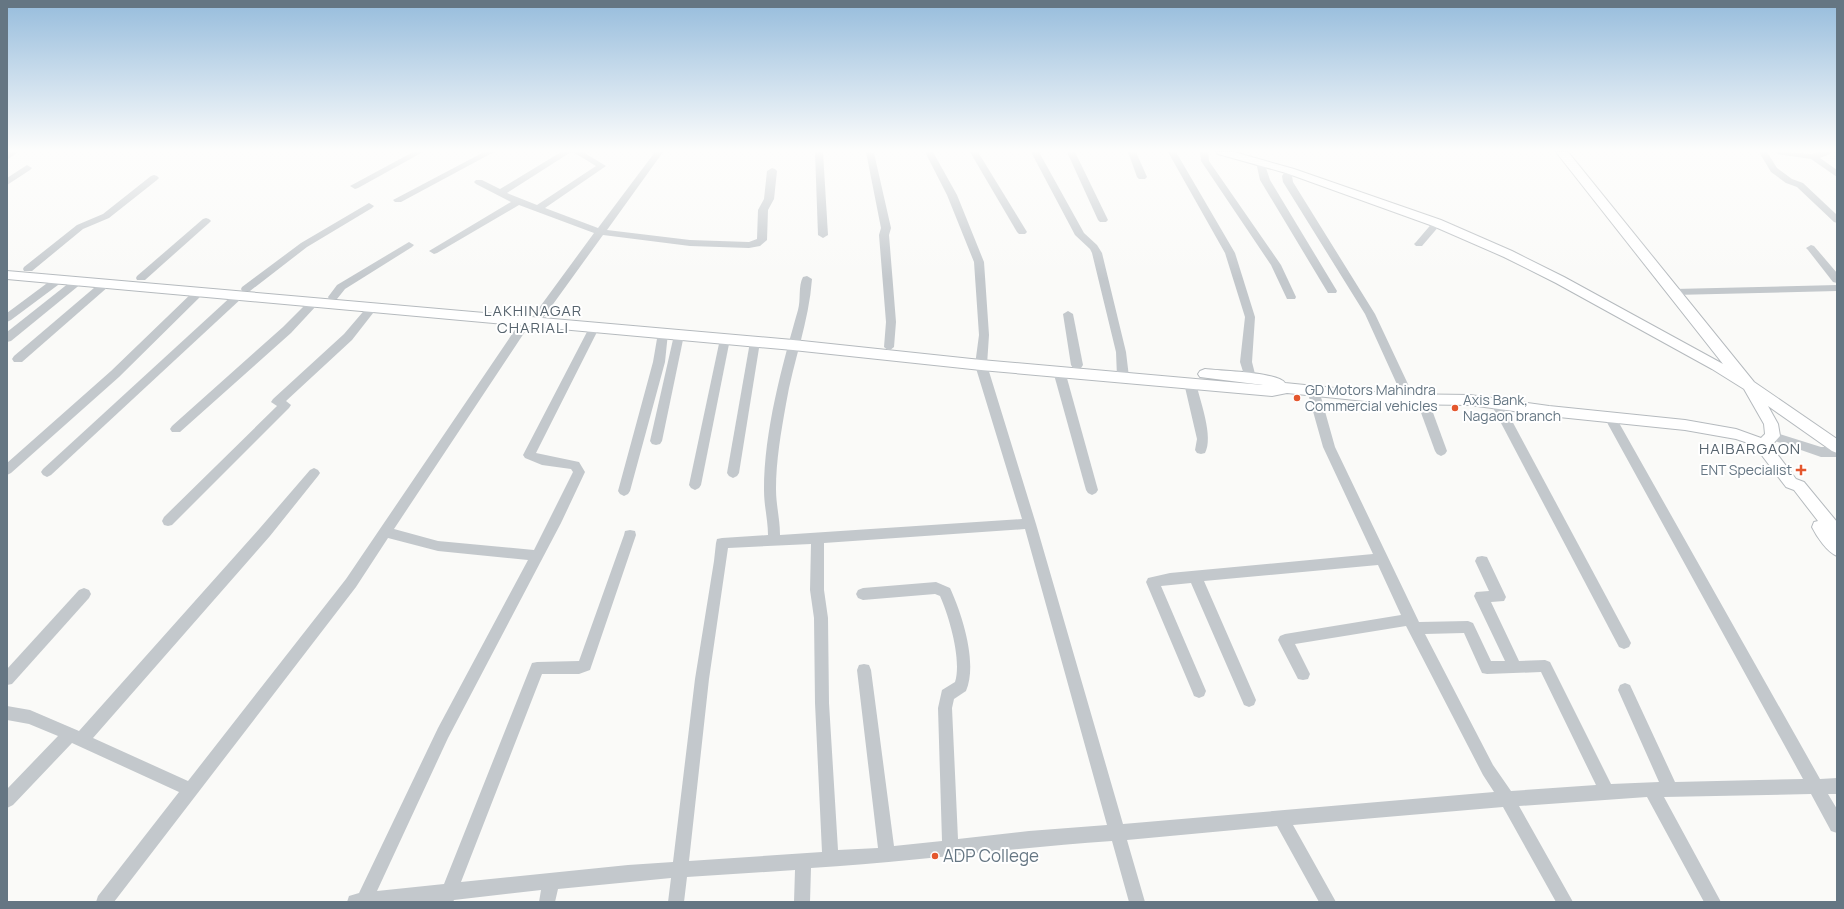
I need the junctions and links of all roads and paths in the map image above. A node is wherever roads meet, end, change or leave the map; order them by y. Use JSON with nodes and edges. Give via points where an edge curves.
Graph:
{"nodes":[{"id":1,"x":133,"y":194,"type":"edge"},
{"id":2,"x":409,"y":194,"type":"edge"},
{"id":3,"x":503,"y":194,"type":"edge"},
{"id":4,"x":561,"y":194,"type":"edge"},
{"id":5,"x":628,"y":194,"type":"edge"},
{"id":6,"x":769,"y":194,"type":"edge"},
{"id":7,"x":821,"y":194,"type":"edge"},
{"id":8,"x":879,"y":194,"type":"edge"},
{"id":9,"x":951,"y":194,"type":"edge"},
{"id":10,"x":1001,"y":194,"type":"edge"},
{"id":11,"x":1059,"y":194,"type":"edge"},
{"id":12,"x":1091,"y":194,"type":"edge"},
{"id":13,"x":1196,"y":194,"type":"edge"},
{"id":14,"x":1228,"y":194,"type":"edge"},
{"id":15,"x":1274,"y":194,"type":"edge"},
{"id":16,"x":1296,"y":194,"type":"edge"},
{"id":17,"x":1356,"y":194,"type":"edge"},
{"id":18,"x":1597,"y":194,"type":"edge"},
{"id":19,"x":1810,"y":194,"type":"edge"},
{"id":20,"x":398,"y":200,"type":"dead end"},
{"id":21,"x":518,"y":202,"type":"junction"},
{"id":22,"x":369,"y":206,"type":"dead end"},
{"id":23,"x":538,"y":210,"type":"junction"},
{"id":24,"x":1103,"y":220,"type":"dead end"},
{"id":25,"x":1837,"y":220,"type":"edge"},
{"id":26,"x":206,"y":221,"type":"dead end"},
{"id":27,"x":1437,"y":223,"type":"junction"},
{"id":28,"x":600,"y":232,"type":"junction"},
{"id":29,"x":1022,"y":232,"type":"dead end"},
{"id":30,"x":823,"y":235,"type":"dead end"},
{"id":31,"x":1419,"y":244,"type":"dead end"},
{"id":32,"x":409,"y":245,"type":"dead end"},
{"id":33,"x":1811,"y":248,"type":"dead end"},
{"id":34,"x":434,"y":251,"type":"dead end"},
{"id":35,"x":7,"y":267,"type":"edge"},
{"id":36,"x":28,"y":269,"type":"junction"},
{"id":37,"x":7,"y":275,"type":"edge"},
{"id":38,"x":141,"y":278,"type":"junction"},
{"id":39,"x":807,"y":279,"type":"dead end"},
{"id":40,"x":58,"y":280,"type":"junction"},
{"id":41,"x":1837,"y":280,"type":"edge"},
{"id":42,"x":78,"y":281,"type":"junction"},
{"id":43,"x":105,"y":284,"type":"junction"},
{"id":44,"x":1837,"y":288,"type":"edge"},
{"id":45,"x":1332,"y":291,"type":"dead end"},
{"id":46,"x":199,"y":292,"type":"junction"},
{"id":47,"x":242,"y":292,"type":"junction"},
{"id":48,"x":1674,"y":292,"type":"junction"},
{"id":49,"x":333,"y":297,"type":"junction"},
{"id":50,"x":1290,"y":297,"type":"dead end"},
{"id":51,"x":313,"y":303,"type":"junction"},
{"id":52,"x":372,"y":308,"type":"junction"},
{"id":53,"x":1068,"y":314,"type":"dead end"},
{"id":54,"x":7,"y":318,"type":"edge"},
{"id":55,"x":533,"y":320,"type":"junction"},
{"id":56,"x":594,"y":328,"type":"junction"},
{"id":57,"x":663,"y":333,"type":"junction"},
{"id":58,"x":679,"y":335,"type":"junction"},
{"id":59,"x":7,"y":338,"type":"edge"},
{"id":60,"x":724,"y":339,"type":"junction"},
{"id":61,"x":755,"y":342,"type":"junction"},
{"id":62,"x":794,"y":342,"type":"junction"},
{"id":63,"x":889,"y":347,"type":"junction"},
{"id":64,"x":18,"y":359,"type":"dead end"},
{"id":65,"x":982,"y":361,"type":"junction"},
{"id":66,"x":1077,"y":365,"type":"junction"},
{"id":67,"x":1058,"y":371,"type":"junction"},
{"id":68,"x":1123,"y":372,"type":"junction"},
{"id":69,"x":1250,"y":378,"type":"junction"},
{"id":70,"x":1190,"y":383,"type":"junction"},
{"id":71,"x":1749,"y":386,"type":"junction"},
{"id":72,"x":1287,"y":388,"type":"junction"},
{"id":73,"x":1313,"y":390,"type":"junction"},
{"id":74,"x":1416,"y":399,"type":"junction"},
{"id":75,"x":1497,"y":404,"type":"junction"},
{"id":76,"x":1610,"y":418,"type":"junction"},
{"id":77,"x":176,"y":429,"type":"dead end"},
{"id":78,"x":656,"y":441,"type":"dead end"},
{"id":79,"x":1768,"y":441,"type":"junction"},
{"id":80,"x":1837,"y":447,"type":"edge"},
{"id":81,"x":1201,"y":450,"type":"dead end"},
{"id":82,"x":1442,"y":451,"type":"dead end"},
{"id":83,"x":1837,"y":452,"type":"edge"},
{"id":84,"x":7,"y":470,"type":"edge"},
{"id":85,"x":47,"y":472,"type":"dead end"},
{"id":86,"x":314,"y":473,"type":"dead end"},
{"id":87,"x":733,"y":473,"type":"dead end"},
{"id":88,"x":1791,"y":483,"type":"junction"},
{"id":89,"x":695,"y":485,"type":"dead end"},
{"id":90,"x":1092,"y":490,"type":"dead end"},
{"id":91,"x":624,"y":491,"type":"dead end"},
{"id":92,"x":168,"y":521,"type":"dead end"},
{"id":93,"x":1030,"y":524,"type":"junction"},
{"id":94,"x":385,"y":532,"type":"junction"},
{"id":95,"x":1837,"y":533,"type":"edge"},
{"id":96,"x":630,"y":535,"type":"dead end"},
{"id":97,"x":818,"y":538,"type":"junction"},
{"id":98,"x":774,"y":541,"type":"junction"},
{"id":99,"x":1837,"y":549,"type":"edge"},
{"id":100,"x":537,"y":556,"type":"junction"},
{"id":101,"x":1382,"y":559,"type":"junction"},
{"id":102,"x":1482,"y":561,"type":"dead end"},
{"id":103,"x":1195,"y":577,"type":"junction"},
{"id":104,"x":84,"y":594,"type":"dead end"},
{"id":105,"x":863,"y":594,"type":"dead end"},
{"id":106,"x":1413,"y":623,"type":"junction"},
{"id":107,"x":1624,"y":643,"type":"dead end"},
{"id":108,"x":1515,"y":667,"type":"junction"},
{"id":109,"x":864,"y":670,"type":"dead end"},
{"id":110,"x":1303,"y":674,"type":"dead end"},
{"id":111,"x":7,"y":679,"type":"edge"},
{"id":112,"x":1625,"y":690,"type":"dead end"},
{"id":113,"x":1199,"y":691,"type":"dead end"},
{"id":114,"x":1249,"y":700,"type":"dead end"},
{"id":115,"x":7,"y":713,"type":"edge"},
{"id":116,"x":76,"y":737,"type":"junction"},
{"id":117,"x":1814,"y":785,"type":"junction"},
{"id":118,"x":1837,"y":786,"type":"edge"},
{"id":119,"x":1651,"y":789,"type":"junction"},
{"id":120,"x":1670,"y":789,"type":"junction"},
{"id":121,"x":191,"y":790,"type":"junction"},
{"id":122,"x":1607,"y":792,"type":"junction"},
{"id":123,"x":1507,"y":799,"type":"junction"},
{"id":124,"x":7,"y":800,"type":"edge"},
{"id":125,"x":1282,"y":818,"type":"junction"},
{"id":126,"x":1837,"y":825,"type":"edge"},
{"id":127,"x":1117,"y":832,"type":"junction"},
{"id":128,"x":950,"y":848,"type":"junction"},
{"id":129,"x":887,"y":855,"type":"junction"},
{"id":130,"x":830,"y":858,"type":"junction"},
{"id":131,"x":802,"y":860,"type":"junction"},
{"id":132,"x":680,"y":869,"type":"junction"},
{"id":133,"x":551,"y":881,"type":"junction"},
{"id":134,"x":448,"y":897,"type":"edge"},
{"id":135,"x":400,"y":900,"type":"edge"},
{"id":136,"x":104,"y":902,"type":"edge"},
{"id":137,"x":360,"y":902,"type":"edge"},
{"id":138,"x":547,"y":902,"type":"edge"},
{"id":139,"x":676,"y":902,"type":"edge"},
{"id":140,"x":802,"y":902,"type":"edge"},
{"id":141,"x":1137,"y":902,"type":"edge"},
{"id":142,"x":1328,"y":902,"type":"edge"},
{"id":143,"x":1565,"y":902,"type":"edge"},
{"id":144,"x":1713,"y":902,"type":"edge"}],
"edges":[{"from":1,"to":36,"type":"street","via":[[106,216],[80,227]]},
{"from":2,"to":20,"type":"street"},
{"from":3,"to":21,"type":"street"},
{"from":4,"to":23,"type":"street"},
{"from":5,"to":28,"type":"street"},
{"from":6,"to":28,"type":"street","via":[[763,210],[762,240],[757,244],[690,243]]},
{"from":7,"to":30,"type":"street"},
{"from":8,"to":63,"type":"street","via":[[886,228],[884,235],[891,322]]},
{"from":9,"to":65,"type":"street","via":[[979,262],[984,335]]},
{"from":10,"to":29,"type":"street"},
{"from":11,"to":68,"type":"street","via":[[1080,236],[1097,253],[1118,335]]},
{"from":12,"to":24,"type":"street"},
{"from":13,"to":69,"type":"street","via":[[1230,253],[1244,294],[1250,317],[1246,353]]},
{"from":14,"to":50,"type":"street","via":[[1276,265]]},
{"from":15,"to":45,"type":"street"},
{"from":16,"to":74,"type":"street","via":[[1370,314]]},
{"from":17,"to":27,"type":"main road"},
{"from":18,"to":48,"type":"main road"},
{"from":19,"to":25,"type":"street"},
{"from":21,"to":23,"type":"street"},
{"from":21,"to":34,"type":"street"},
{"from":22,"to":47,"type":"street","via":[[304,245]]},
{"from":23,"to":28,"type":"street"},
{"from":26,"to":38,"type":"street"},
{"from":27,"to":31,"type":"street"},
{"from":27,"to":71,"type":"main road","via":[[1560,280]]},
{"from":28,"to":55,"type":"street"},
{"from":32,"to":49,"type":"street","via":[[341,287]]},
{"from":33,"to":41,"type":"street"},
{"from":35,"to":36,"type":"main road"},
{"from":36,"to":38,"type":"main road"},
{"from":37,"to":40,"type":"main road"},
{"from":38,"to":47,"type":"main road"},
{"from":39,"to":62,"type":"street","via":[[805,304]]},
{"from":40,"to":42,"type":"main road"},
{"from":40,"to":54,"type":"street"},
{"from":42,"to":43,"type":"main road"},
{"from":42,"to":59,"type":"street"},
{"from":43,"to":46,"type":"main road"},
{"from":43,"to":64,"type":"street"},
{"from":44,"to":48,"type":"street"},
{"from":46,"to":47,"type":"main road"},
{"from":46,"to":84,"type":"street","via":[[115,374]]},
{"from":47,"to":49,"type":"main road"},
{"from":47,"to":51,"type":"main road"},
{"from":47,"to":85,"type":"street"},
{"from":48,"to":71,"type":"main road"},
{"from":49,"to":55,"type":"main road"},
{"from":51,"to":52,"type":"main road"},
{"from":51,"to":77,"type":"street","via":[[287,330]]},
{"from":52,"to":55,"type":"main road"},
{"from":52,"to":92,"type":"street","via":[[348,337],[277,402],[285,405]]},
{"from":53,"to":66,"type":"street"},
{"from":55,"to":56,"type":"main road"},
{"from":55,"to":62,"type":"main road"},
{"from":55,"to":94,"type":"street"},
{"from":56,"to":57,"type":"main road"},
{"from":56,"to":100,"type":"street","via":[[529,455],[542,460],[575,464],[579,472]]},
{"from":57,"to":58,"type":"main road"},
{"from":57,"to":91,"type":"street","via":[[659,362]]},
{"from":58,"to":60,"type":"main road"},
{"from":58,"to":78,"type":"street"},
{"from":60,"to":61,"type":"main road"},
{"from":60,"to":89,"type":"street"},
{"from":61,"to":62,"type":"main road"},
{"from":61,"to":87,"type":"street"},
{"from":62,"to":63,"type":"main road"},
{"from":62,"to":65,"type":"main road"},
{"from":62,"to":98,"type":"street","via":[[780,404],[770,489]]},
{"from":63,"to":65,"type":"main road"},
{"from":65,"to":66,"type":"main road"},
{"from":65,"to":67,"type":"main road"},
{"from":65,"to":93,"type":"street"},
{"from":66,"to":68,"type":"main road"},
{"from":67,"to":68,"type":"main road"},
{"from":67,"to":90,"type":"street"},
{"from":68,"to":69,"type":"main road"},
{"from":68,"to":70,"type":"main road"},
{"from":69,"to":72,"type":"main road","via":[[1271,381]]},
{"from":70,"to":72,"type":"main road","via":[[1272,390]]},
{"from":70,"to":81,"type":"street","via":[[1203,439]]},
{"from":71,"to":79,"type":"main road","via":[[1771,424]]},
{"from":71,"to":80,"type":"main road"},
{"from":72,"to":73,"type":"main road"},
{"from":73,"to":74,"type":"main road"},
{"from":73,"to":101,"type":"street","via":[[1329,447]]},
{"from":74,"to":75,"type":"main road","via":[[1470,400]]},
{"from":74,"to":82,"type":"street"},
{"from":75,"to":76,"type":"main road"},
{"from":75,"to":107,"type":"street"},
{"from":76,"to":79,"type":"main road","via":[[1685,425]]},
{"from":76,"to":117,"type":"street"},
{"from":79,"to":83,"type":"street","via":[[1821,452]]},
{"from":79,"to":88,"type":"main road"},
{"from":86,"to":116,"type":"street","via":[[265,532]]},
{"from":88,"to":95,"type":"main road","via":[[1799,486]]},
{"from":88,"to":99,"type":"main road","via":[[1788,486]]},
{"from":93,"to":97,"type":"street"},
{"from":93,"to":127,"type":"street"},
{"from":94,"to":100,"type":"street","via":[[438,546]]},
{"from":94,"to":121,"type":"street","via":[[351,583]]},
{"from":96,"to":134,"type":"street","via":[[586,666],[537,668]]},
{"from":97,"to":98,"type":"street"},
{"from":97,"to":130,"type":"street","via":[[817,590],[821,624],[822,703]]},
{"from":98,"to":132,"type":"street","via":[[722,543],[702,680]]},
{"from":100,"to":137,"type":"street","via":[[443,733]]},
{"from":101,"to":103,"type":"street"},
{"from":101,"to":106,"type":"street"},
{"from":102,"to":108,"type":"street","via":[[1499,597],[1481,596]]},
{"from":103,"to":113,"type":"street","via":[[1153,582]]},
{"from":103,"to":114,"type":"street"},
{"from":104,"to":111,"type":"street"},
{"from":105,"to":128,"type":"street","via":[[936,588],[945,592],[950,601],[964,674],[961,686],[947,695],[945,708]]},
{"from":106,"to":108,"type":"street","via":[[1468,627],[1487,668]]},
{"from":106,"to":110,"type":"street","via":[[1285,640]]},
{"from":106,"to":123,"type":"street","via":[[1488,770]]},
{"from":108,"to":122,"type":"street","via":[[1545,666]]},
{"from":109,"to":129,"type":"street","via":[[869,728]]},
{"from":112,"to":120,"type":"street"},
{"from":115,"to":116,"type":"street","via":[[30,717]]},
{"from":116,"to":121,"type":"street"},
{"from":116,"to":124,"type":"street"},
{"from":117,"to":118,"type":"street"},
{"from":117,"to":120,"type":"street"},
{"from":117,"to":126,"type":"street"},
{"from":119,"to":120,"type":"street"},
{"from":119,"to":122,"type":"street"},
{"from":119,"to":144,"type":"street"},
{"from":121,"to":136,"type":"street"},
{"from":122,"to":123,"type":"street"},
{"from":123,"to":125,"type":"street"},
{"from":123,"to":143,"type":"street"},
{"from":125,"to":127,"type":"street"},
{"from":125,"to":142,"type":"street"},
{"from":127,"to":128,"type":"street"},
{"from":127,"to":141,"type":"street"},
{"from":128,"to":129,"type":"street"},
{"from":129,"to":130,"type":"street"},
{"from":130,"to":131,"type":"street"},
{"from":131,"to":132,"type":"street"},
{"from":131,"to":140,"type":"street"},
{"from":132,"to":133,"type":"street"},
{"from":132,"to":139,"type":"street"},
{"from":133,"to":134,"type":"street"},
{"from":133,"to":138,"type":"street"},
{"from":134,"to":135,"type":"street"},
{"from":135,"to":137,"type":"street"}]}
